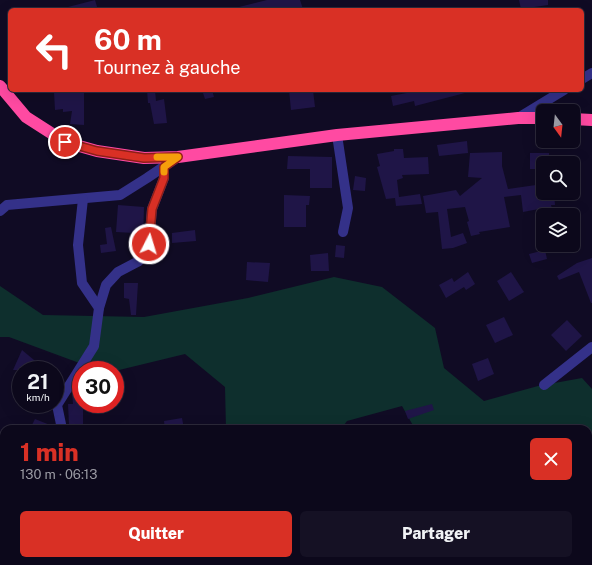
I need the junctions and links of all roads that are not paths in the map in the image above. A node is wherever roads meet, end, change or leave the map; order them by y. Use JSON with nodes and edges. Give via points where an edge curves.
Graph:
{"nodes":[{"id":1,"x":0,"y":86,"type":"edge"},
{"id":2,"x":561,"y":92,"type":"edge"},
{"id":3,"x":518,"y":118,"type":"junction"},
{"id":4,"x":536,"y":118,"type":"edge"},
{"id":5,"x":580,"y":119,"type":"edge"},
{"id":6,"x":592,"y":120,"type":"edge"},
{"id":7,"x":337,"y":135,"type":"junction"},
{"id":8,"x":178,"y":157,"type":"junction"},
{"id":9,"x":164,"y":167,"type":"junction"},
{"id":10,"x":84,"y":199,"type":"junction"},
{"id":11,"x":0,"y":211,"type":"edge"},
{"id":12,"x":343,"y":232,"type":"dead end"},
{"id":13,"x":99,"y":308,"type":"junction"},
{"id":14,"x":592,"y":347,"type":"edge"},
{"id":15,"x":544,"y":385,"type":"dead end"},
{"id":16,"x":61,"y":425,"type":"edge"}],
"edges":[{"from":1,"to":8,"type":"highway","via":[[26,117],[65,142],[97,151],[144,158]]},
{"from":2,"to":3,"type":"street"},
{"from":3,"to":4,"type":"highway"},
{"from":3,"to":7,"type":"highway"},
{"from":5,"to":6,"type":"highway"},
{"from":7,"to":8,"type":"highway"},
{"from":7,"to":12,"type":"street","via":[[348,208]]},
{"from":8,"to":9,"type":"street"},
{"from":9,"to":10,"type":"street","via":[[120,195]]},
{"from":9,"to":13,"type":"street","via":[[164,178],[152,209],[149,244],[139,261],[118,272],[106,285]]},
{"from":10,"to":11,"type":"street","via":[[8,205]]},
{"from":10,"to":13,"type":"street","via":[[78,245],[82,283]]},
{"from":13,"to":16,"type":"street","via":[[94,346],[57,405]]},
{"from":14,"to":15,"type":"street"}]}
